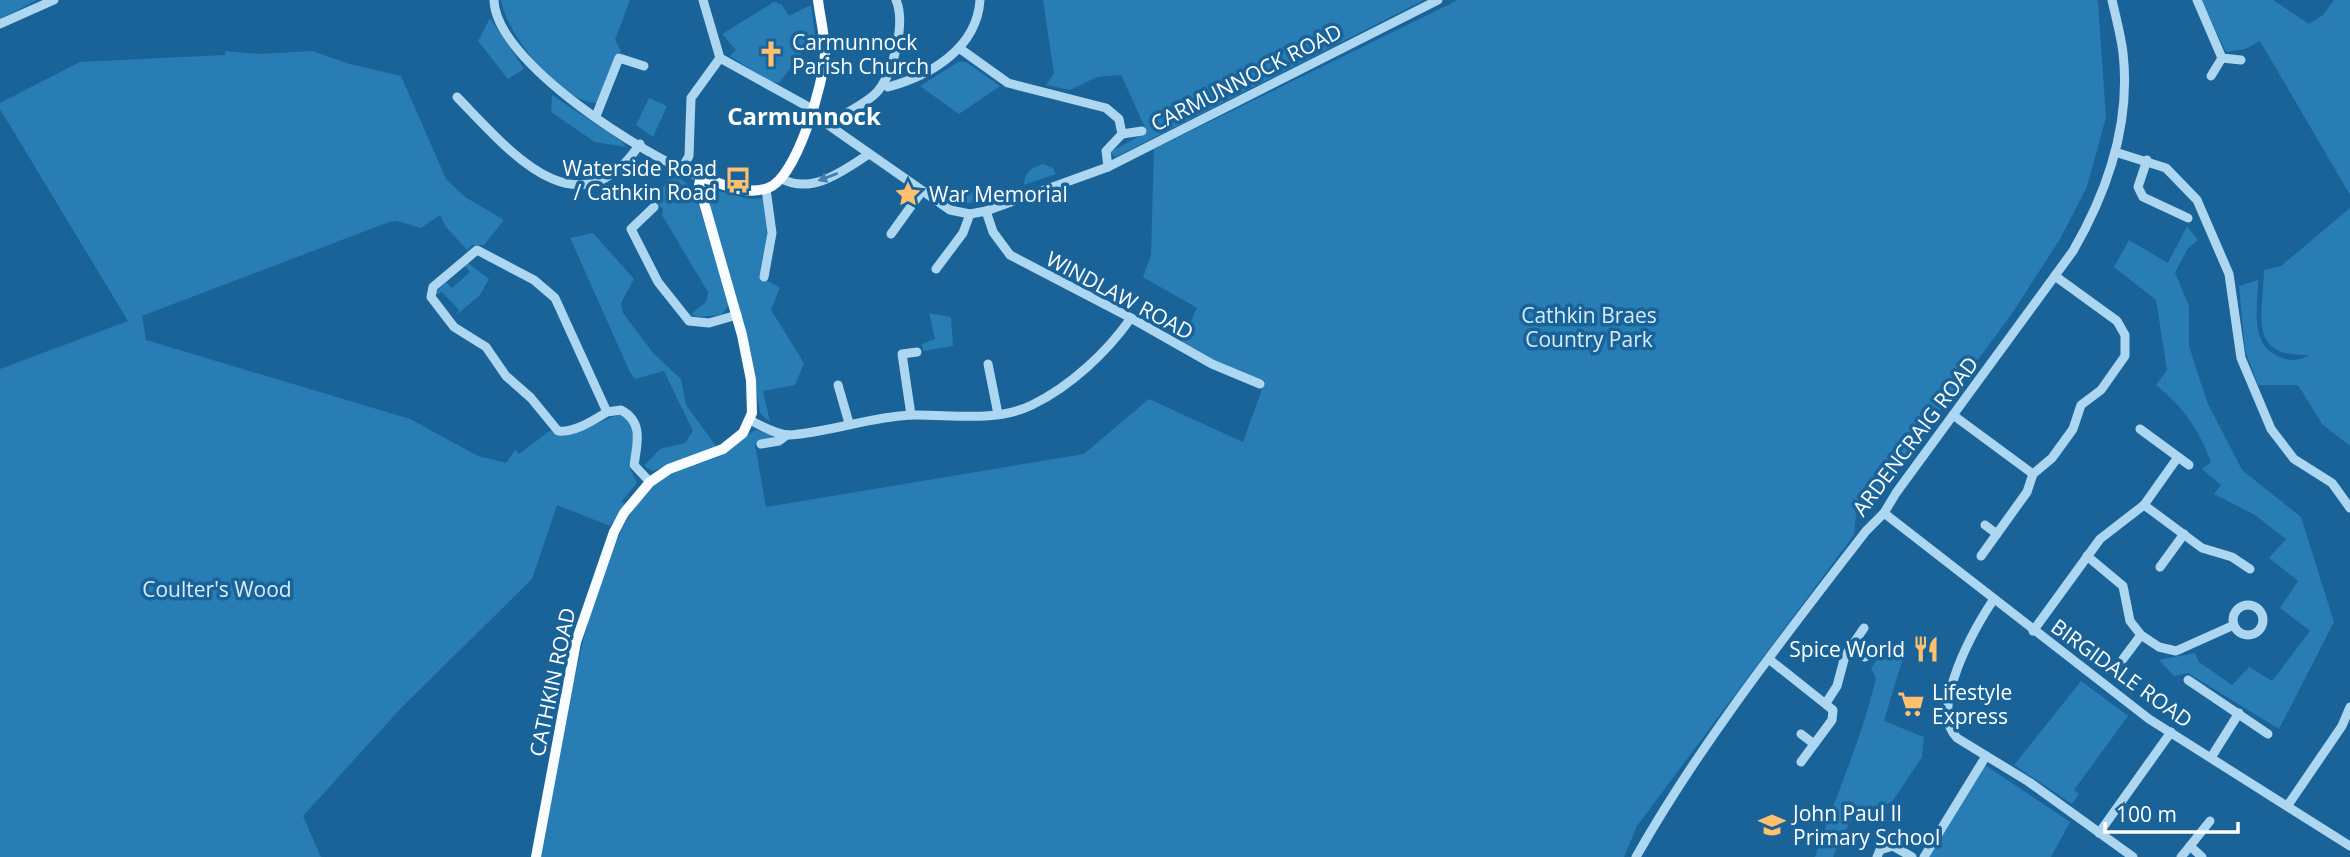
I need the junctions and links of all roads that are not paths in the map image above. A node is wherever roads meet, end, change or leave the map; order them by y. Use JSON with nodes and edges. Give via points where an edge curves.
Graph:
{"nodes":[{"id":1,"x":54,"y":0,"type":"edge"},
{"id":2,"x":494,"y":0,"type":"edge"},
{"id":3,"x":703,"y":0,"type":"edge"},
{"id":4,"x":818,"y":0,"type":"edge"},
{"id":5,"x":896,"y":0,"type":"edge"},
{"id":6,"x":980,"y":0,"type":"edge"},
{"id":7,"x":1437,"y":0,"type":"edge"},
{"id":8,"x":2112,"y":0,"type":"edge"},
{"id":9,"x":2197,"y":0,"type":"edge"},
{"id":10,"x":0,"y":24,"type":"edge"},
{"id":11,"x":959,"y":48,"type":"junction"},
{"id":12,"x":720,"y":58,"type":"junction"},
{"id":13,"x":2222,"y":58,"type":"junction"},
{"id":14,"x":2241,"y":60,"type":"dead end"},
{"id":15,"x":644,"y":65,"type":"dead end"},
{"id":16,"x":2211,"y":76,"type":"dead end"},
{"id":17,"x":888,"y":87,"type":"dead end"},
{"id":18,"x":457,"y":97,"type":"dead end"},
{"id":19,"x":813,"y":114,"type":"junction"},
{"id":20,"x":596,"y":117,"type":"junction"},
{"id":21,"x":827,"y":124,"type":"junction"},
{"id":22,"x":1142,"y":131,"type":"dead end"},
{"id":23,"x":1122,"y":134,"type":"junction"},
{"id":24,"x":640,"y":144,"type":"junction"},
{"id":25,"x":2115,"y":152,"type":"junction"},
{"id":26,"x":869,"y":154,"type":"junction"},
{"id":27,"x":2147,"y":160,"type":"junction"},
{"id":28,"x":1108,"y":167,"type":"junction"},
{"id":29,"x":681,"y":168,"type":"junction"},
{"id":30,"x":701,"y":177,"type":"junction"},
{"id":31,"x":782,"y":179,"type":"junction"},
{"id":32,"x":766,"y":188,"type":"junction"},
{"id":33,"x":922,"y":191,"type":"junction"},
{"id":34,"x":654,"y":207,"type":"dead end"},
{"id":35,"x":986,"y":211,"type":"junction"},
{"id":36,"x":970,"y":214,"type":"junction"},
{"id":37,"x":2188,"y":218,"type":"dead end"},
{"id":38,"x":891,"y":234,"type":"dead end"},
{"id":39,"x":936,"y":269,"type":"dead end"},
{"id":40,"x":2055,"y":276,"type":"junction"},
{"id":41,"x":764,"y":277,"type":"dead end"},
{"id":42,"x":737,"y":315,"type":"junction"},
{"id":43,"x":1131,"y":318,"type":"junction"},
{"id":44,"x":917,"y":352,"type":"dead end"},
{"id":45,"x":988,"y":364,"type":"dead end"},
{"id":46,"x":1260,"y":384,"type":"dead end"},
{"id":47,"x":838,"y":385,"type":"dead end"},
{"id":48,"x":607,"y":412,"type":"junction"},
{"id":49,"x":998,"y":414,"type":"junction"},
{"id":50,"x":911,"y":415,"type":"junction"},
{"id":51,"x":1953,"y":415,"type":"junction"},
{"id":52,"x":750,"y":420,"type":"junction"},
{"id":53,"x":849,"y":423,"type":"junction"},
{"id":54,"x":2140,"y":429,"type":"dead end"},
{"id":55,"x":787,"y":435,"type":"junction"},
{"id":56,"x":761,"y":444,"type":"dead end"},
{"id":57,"x":2178,"y":457,"type":"junction"},
{"id":58,"x":2189,"y":465,"type":"dead end"},
{"id":59,"x":2032,"y":474,"type":"junction"},
{"id":60,"x":650,"y":482,"type":"junction"},
{"id":61,"x":2144,"y":505,"type":"junction"},
{"id":62,"x":2350,"y":508,"type":"edge"},
{"id":63,"x":1884,"y":513,"type":"junction"},
{"id":64,"x":1985,"y":525,"type":"dead end"},
{"id":65,"x":1997,"y":534,"type":"junction"},
{"id":66,"x":2184,"y":534,"type":"junction"},
{"id":67,"x":1981,"y":556,"type":"dead end"},
{"id":68,"x":2087,"y":556,"type":"junction"},
{"id":69,"x":2160,"y":567,"type":"dead end"},
{"id":70,"x":2250,"y":569,"type":"dead end"},
{"id":71,"x":1994,"y":599,"type":"junction"},
{"id":72,"x":2234,"y":625,"type":"dead end"},
{"id":73,"x":1864,"y":628,"type":"dead end"},
{"id":74,"x":2033,"y":631,"type":"junction"},
{"id":75,"x":2141,"y":635,"type":"junction"},
{"id":76,"x":1851,"y":647,"type":"junction"},
{"id":77,"x":1865,"y":657,"type":"dead end"},
{"id":78,"x":2123,"y":659,"type":"dead end"},
{"id":79,"x":1770,"y":660,"type":"junction"},
{"id":80,"x":2188,"y":680,"type":"dead end"},
{"id":81,"x":1826,"y":703,"type":"junction"},
{"id":82,"x":2350,"y":707,"type":"edge"},
{"id":83,"x":2239,"y":713,"type":"junction"},
{"id":84,"x":2346,"y":728,"type":"edge"},
{"id":85,"x":2171,"y":732,"type":"junction"},
{"id":86,"x":1801,"y":734,"type":"dead end"},
{"id":87,"x":2268,"y":734,"type":"dead end"},
{"id":88,"x":1814,"y":744,"type":"junction"},
{"id":89,"x":2212,"y":756,"type":"junction"},
{"id":90,"x":1986,"y":757,"type":"junction"},
{"id":91,"x":1801,"y":762,"type":"dead end"},
{"id":92,"x":2288,"y":806,"type":"junction"},
{"id":93,"x":2210,"y":821,"type":"dead end"},
{"id":94,"x":2099,"y":833,"type":"junction"},
{"id":95,"x":2190,"y":846,"type":"junction"},
{"id":96,"x":2350,"y":846,"type":"edge"},
{"id":97,"x":2120,"y":853,"type":"edge"},
{"id":98,"x":536,"y":857,"type":"edge"},
{"id":99,"x":1636,"y":857,"type":"edge"},
{"id":100,"x":1877,"y":857,"type":"edge"},
{"id":101,"x":1912,"y":857,"type":"edge"},
{"id":102,"x":1924,"y":857,"type":"edge"},
{"id":103,"x":2133,"y":857,"type":"edge"},
{"id":104,"x":2181,"y":857,"type":"edge"},
{"id":105,"x":2202,"y":857,"type":"edge"}],
"edges":[{"from":1,"to":10,"type":"street"},
{"from":2,"to":20,"type":"street","via":[[497,17],[524,59],[544,80]]},
{"from":3,"to":12,"type":"street"},
{"from":4,"to":19,"type":"main road","via":[[825,56]]},
{"from":5,"to":21,"type":"street","via":[[901,17],[895,53],[876,93]]},
{"from":6,"to":11,"type":"street","via":[[975,22]]},
{"from":7,"to":28,"type":"street","name":"CARMUNNOCK ROAD"},
{"from":8,"to":25,"type":"street","name":"ARDENCRAIG ROAD","via":[[2123,54]]},
{"from":9,"to":13,"type":"street"},
{"from":11,"to":17,"type":"street","via":[[935,70]]},
{"from":11,"to":23,"type":"street","via":[[1007,83],[1106,108],[1119,119]]},
{"from":12,"to":19,"type":"street"},
{"from":12,"to":29,"type":"street","via":[[691,98],[689,156]]},
{"from":13,"to":14,"type":"street"},
{"from":13,"to":16,"type":"street"},
{"from":15,"to":20,"type":"street","via":[[619,58]]},
{"from":18,"to":24,"type":"street","via":[[532,170],[576,186],[620,170]]},
{"from":19,"to":21,"type":"street"},
{"from":19,"to":31,"type":"main road"},
{"from":20,"to":24,"type":"street"},
{"from":21,"to":26,"type":"street"},
{"from":22,"to":23,"type":"street"},
{"from":23,"to":28,"type":"street","via":[[1106,151]]},
{"from":24,"to":29,"type":"street"},
{"from":25,"to":27,"type":"street"},
{"from":25,"to":40,"type":"street","name":"ARDENCRAIG ROAD","via":[[2088,225]]},
{"from":26,"to":31,"type":"street","one_way":true,"via":[[820,181],[802,184]]},
{"from":26,"to":33,"type":"street"},
{"from":27,"to":37,"type":"street","via":[[2138,187],[2143,197]]},
{"from":27,"to":62,"type":"street","via":[[2166,168],[2197,200],[2229,274],[2241,358],[2271,429],[2294,459],[2332,484]]},
{"from":28,"to":35,"type":"street","name":"CARMUNNOCK ROAD"},
{"from":29,"to":30,"type":"street"},
{"from":30,"to":32,"type":"main road","via":[[739,190]]},
{"from":30,"to":42,"type":"main road","via":[[700,193]]},
{"from":31,"to":32,"type":"main road"},
{"from":32,"to":41,"type":"street","via":[[772,233]]},
{"from":33,"to":36,"type":"street","via":[[950,210]]},
{"from":33,"to":38,"type":"street"},
{"from":34,"to":42,"type":"street","via":[[631,229],[671,302],[689,321],[709,323]]},
{"from":35,"to":36,"type":"street","name":"CARMUNNOCK ROAD"},
{"from":35,"to":43,"type":"street","name":"WINDLAW ROAD","via":[[993,232],[1010,255]]},
{"from":36,"to":39,"type":"street","via":[[963,233]]},
{"from":40,"to":51,"type":"street","name":"ARDENCRAIG ROAD"},
{"from":40,"to":59,"type":"street","via":[[2117,321],[2125,335],[2125,356],[2101,390],[2081,405],[2074,429],[2052,458]]},
{"from":42,"to":52,"type":"main road","via":[[751,380]]},
{"from":43,"to":46,"type":"street","name":"WINDLAW ROAD","via":[[1212,364]]},
{"from":43,"to":49,"type":"street","via":[[1093,362],[1032,404]]},
{"from":44,"to":50,"type":"street","via":[[902,354]]},
{"from":45,"to":49,"type":"street"},
{"from":47,"to":53,"type":"street"},
{"from":48,"to":48,"type":"street","via":[[584,425],[558,431],[480,341],[454,327],[431,297],[433,287],[477,250],[548,289]]},
{"from":48,"to":60,"type":"street","via":[[621,410],[635,424],[639,435],[634,465]]},
{"from":49,"to":50,"type":"street"},
{"from":50,"to":53,"type":"street"},
{"from":51,"to":59,"type":"street"},
{"from":51,"to":63,"type":"street","name":"ARDENCRAIG ROAD"},
{"from":52,"to":55,"type":"street"},
{"from":52,"to":60,"type":"main road","name":"CATHKIN ROAD","via":[[743,433],[723,449],[669,469]]},
{"from":53,"to":55,"type":"street"},
{"from":54,"to":57,"type":"street"},
{"from":55,"to":56,"type":"street"},
{"from":57,"to":58,"type":"street"},
{"from":57,"to":61,"type":"street"},
{"from":59,"to":65,"type":"street","via":[[2027,492]]},
{"from":60,"to":98,"type":"main road","name":"CATHKIN ROAD","via":[[614,532],[576,642]]},
{"from":61,"to":66,"type":"street"},
{"from":61,"to":68,"type":"street","via":[[2105,534]]},
{"from":63,"to":71,"type":"street","name":"BIRGIDALE ROAD"},
{"from":63,"to":79,"type":"street","name":"ARDENCRAIG ROAD"},
{"from":64,"to":65,"type":"street"},
{"from":65,"to":67,"type":"street"},
{"from":66,"to":69,"type":"street"},
{"from":66,"to":70,"type":"street"},
{"from":68,"to":74,"type":"street"},
{"from":68,"to":75,"type":"street","via":[[2123,586],[2126,613]]},
{"from":71,"to":74,"type":"street","name":"BIRGIDALE ROAD"},
{"from":71,"to":90,"type":"street","via":[[1973,629],[1945,715],[1950,732]]},
{"from":72,"to":75,"type":"street","via":[[2176,651],[2159,648]]},
{"from":73,"to":76,"type":"street"},
{"from":74,"to":85,"type":"street","name":"BIRGIDALE ROAD"},
{"from":75,"to":78,"type":"street"},
{"from":76,"to":77,"type":"street"},
{"from":76,"to":81,"type":"street"},
{"from":79,"to":81,"type":"street"},
{"from":79,"to":99,"type":"street","name":"ARDENCRAIG ROAD","via":[[1664,808]]},
{"from":80,"to":83,"type":"street"},
{"from":81,"to":88,"type":"street","via":[[1834,716]]},
{"from":82,"to":84,"type":"street"},
{"from":83,"to":87,"type":"street"},
{"from":83,"to":89,"type":"street"},
{"from":84,"to":92,"type":"street"},
{"from":85,"to":89,"type":"street","name":"BIRGIDALE ROAD"},
{"from":85,"to":94,"type":"street"},
{"from":86,"to":88,"type":"street"},
{"from":88,"to":91,"type":"street"},
{"from":89,"to":92,"type":"street","name":"BIRGIDALE ROAD"},
{"from":90,"to":94,"type":"street"},
{"from":90,"to":102,"type":"street"},
{"from":92,"to":96,"type":"street","name":"BIRGIDALE ROAD"},
{"from":93,"to":95,"type":"street"},
{"from":94,"to":97,"type":"street"},
{"from":95,"to":104,"type":"street"},
{"from":95,"to":105,"type":"street"},
{"from":97,"to":103,"type":"street"},
{"from":100,"to":101,"type":"street","via":[[1880,850],[1893,846]]}]}
